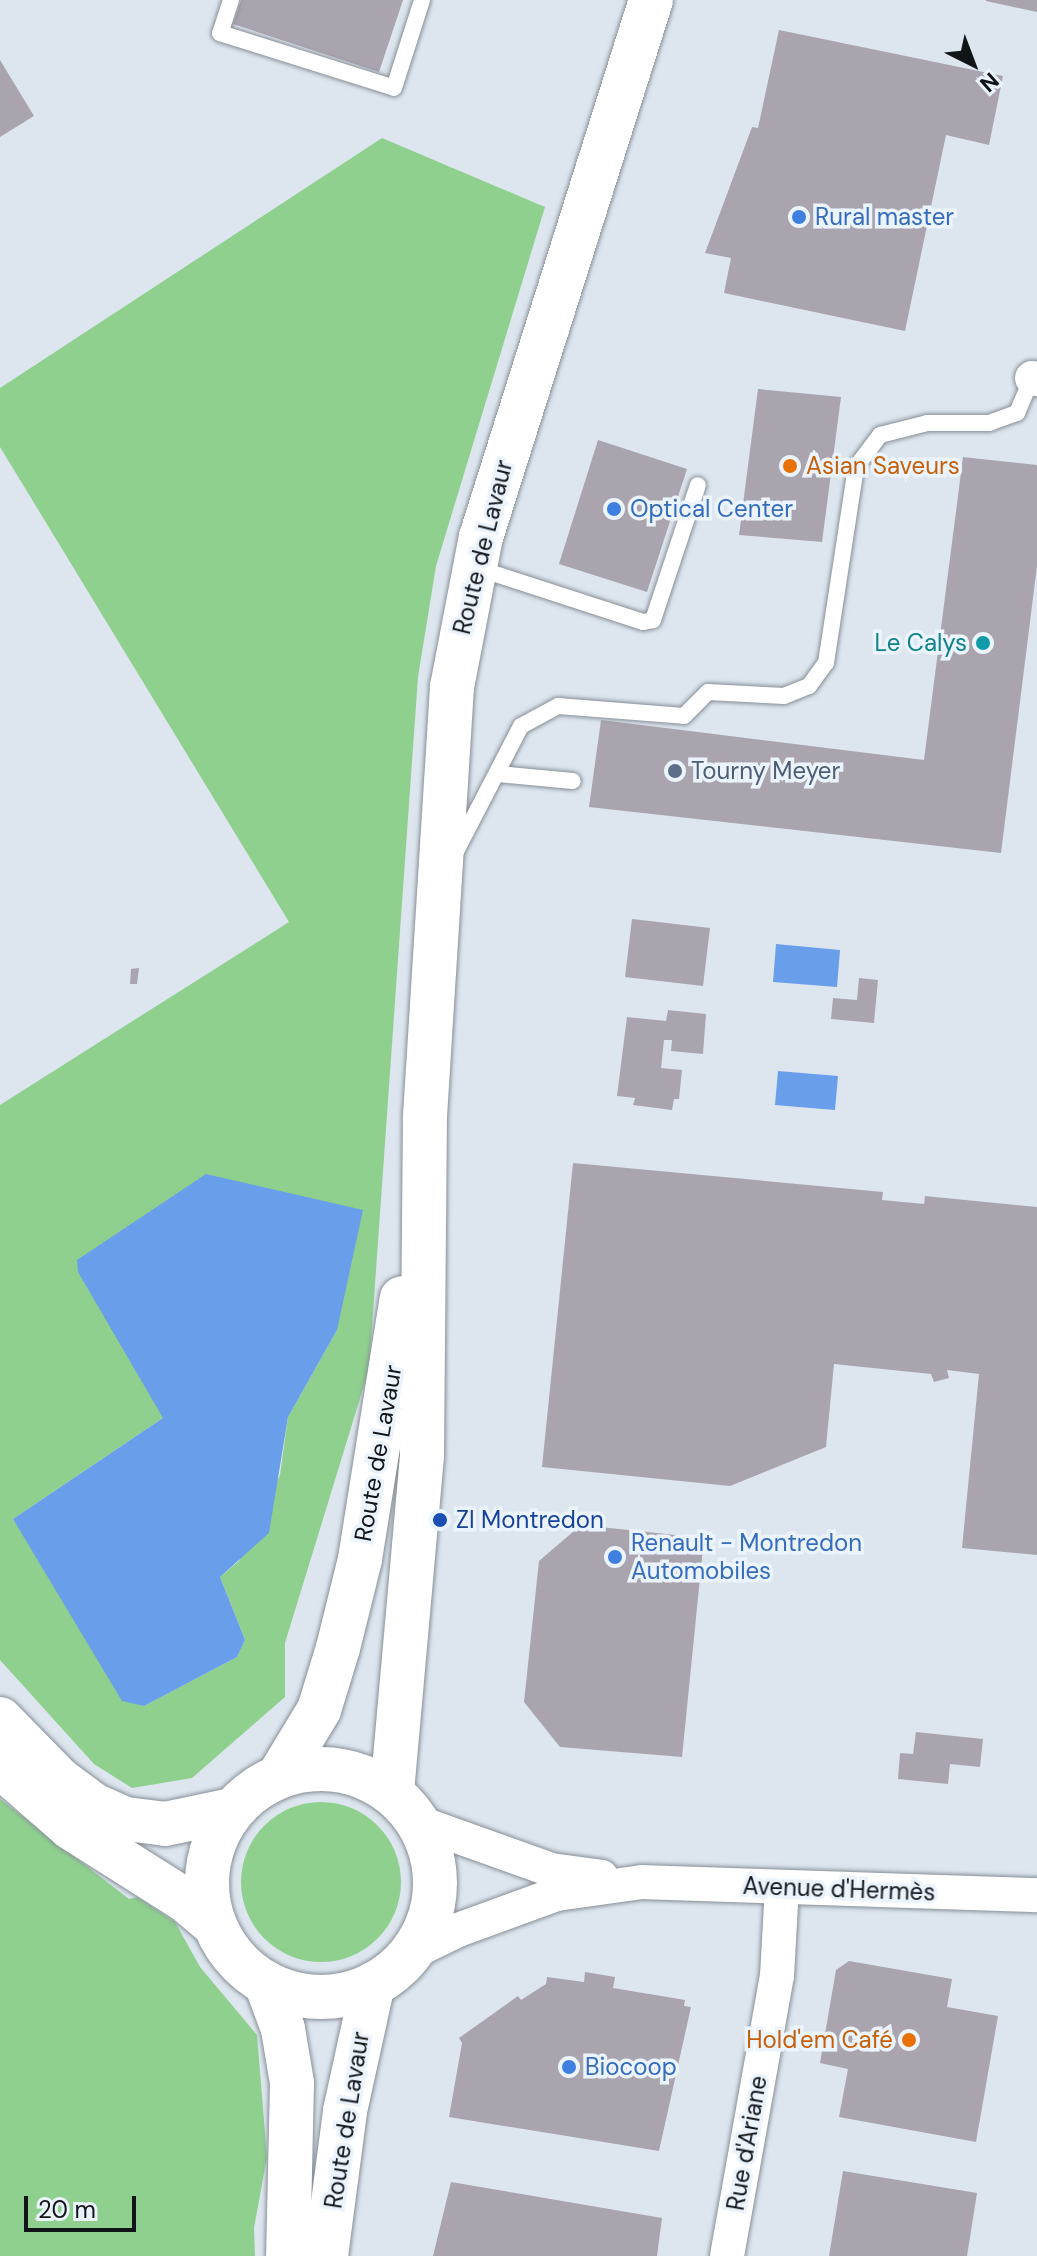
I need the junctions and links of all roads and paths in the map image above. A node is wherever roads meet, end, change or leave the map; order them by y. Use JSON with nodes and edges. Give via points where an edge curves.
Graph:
{"nodes":[{"id":1,"x":231,"y":0,"type":"edge"},
{"id":2,"x":422,"y":0,"type":"edge"},
{"id":3,"x":651,"y":0,"type":"edge"},
{"id":4,"x":1034,"y":378,"type":"edge"},
{"id":5,"x":698,"y":485,"type":"dead end"},
{"id":6,"x":474,"y":567,"type":"junction"},
{"id":7,"x":498,"y":774,"type":"junction"},
{"id":8,"x":573,"y":781,"type":"dead end"},
{"id":9,"x":437,"y":875,"type":"junction"},
{"id":10,"x":425,"y":1116,"type":"junction"},
{"id":11,"x":0,"y":1719,"type":"edge"},
{"id":12,"x":0,"y":1766,"type":"edge"},
{"id":13,"x":279,"y":1776,"type":"junction"},
{"id":14,"x":406,"y":1808,"type":"junction"},
{"id":15,"x":232,"y":1810,"type":"junction"},
{"id":16,"x":642,"y":1882,"type":"junction"},
{"id":17,"x":782,"y":1887,"type":"junction"},
{"id":18,"x":1037,"y":1895,"type":"edge"},
{"id":19,"x":215,"y":1925,"type":"junction"},
{"id":20,"x":411,"y":1953,"type":"junction"},
{"id":21,"x":266,"y":1983,"type":"junction"},
{"id":22,"x":373,"y":1984,"type":"junction"},
{"id":23,"x":288,"y":2256,"type":"edge"},
{"id":24,"x":326,"y":2256,"type":"edge"},
{"id":25,"x":727,"y":2256,"type":"edge"}],
"edges":[{"from":1,"to":2,"type":"lane","via":[[220,33],[394,88]]},
{"from":3,"to":6,"type":"main road","name":"Route de Lavaur","via":[[511,433]]},
{"from":4,"to":7,"type":"lane","via":[[1017,413],[989,423],[927,423],[880,435],[856,467],[826,663],[809,686],[784,696],[708,692],[684,716],[558,706],[521,726]]},
{"from":5,"to":6,"type":"lane","via":[[653,620],[643,622]]},
{"from":6,"to":9,"type":"main road","name":"Route de Lavaur","via":[[452,687]]},
{"from":7,"to":8,"type":"lane"},
{"from":7,"to":9,"type":"lane","via":[[461,848]]},
{"from":9,"to":10,"type":"main road","name":"Route de Lavaur"},
{"from":10,"to":13,"type":"main road","name":"Route de Lavaur","via":[[396,1345],[360,1559],[319,1710]]},
{"from":10,"to":14,"type":"main road","name":"Route de Lavaur","via":[[422,1455]]},
{"from":11,"to":15,"type":"main road","via":[[60,1780],[94,1805],[126,1819],[165,1824]]},
{"from":12,"to":19,"type":"main road","via":[[71,1828]]},
{"from":13,"to":14,"type":"main road","via":[[318,1768],[357,1774]]},
{"from":13,"to":15,"type":"main road"},
{"from":14,"to":16,"type":"street","name":"Avenue d'Hermès","via":[[551,1870]]},
{"from":14,"to":20,"type":"main road","via":[[435,1869],[431,1914]]},
{"from":15,"to":19,"type":"main road","via":[[210,1853],[207,1889]]},
{"from":16,"to":17,"type":"street","name":"Avenue d'Hermès"},
{"from":16,"to":20,"type":"street","name":"Avenue d'Hermès","via":[[557,1894]]},
{"from":17,"to":18,"type":"street","name":"Avenue d'Hermès"},
{"from":17,"to":25,"type":"street","name":"Rue d'Ariane","via":[[777,1976]]},
{"from":19,"to":21,"type":"main road","via":[[245,1968]]},
{"from":20,"to":22,"type":"main road"},
{"from":21,"to":22,"type":"main road","via":[[320,1997]]},
{"from":21,"to":23,"type":"main road","name":"Route de Lavaur","via":[[283,2029],[292,2083]]},
{"from":22,"to":24,"type":"main road","name":"Route de Lavaur","via":[[345,2111]]}]}
